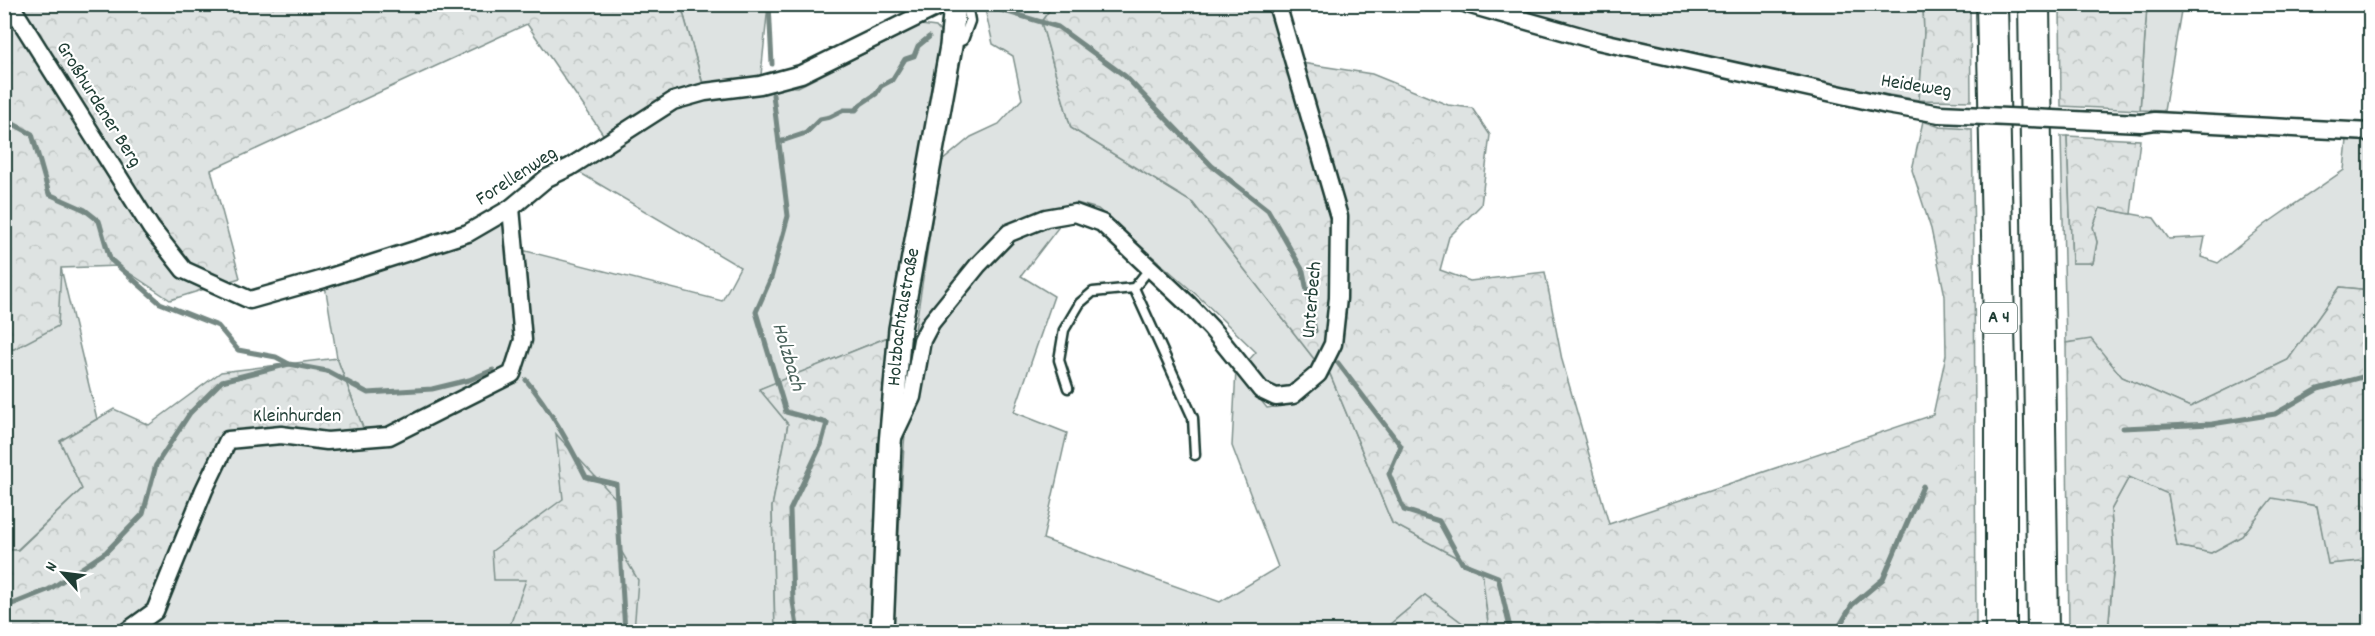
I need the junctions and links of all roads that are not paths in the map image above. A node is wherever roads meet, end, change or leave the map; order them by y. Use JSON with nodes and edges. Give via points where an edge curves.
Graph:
{"nodes":[{"id":1,"x":10,"y":4,"type":"edge"},
{"id":2,"x":943,"y":4,"type":"edge"},
{"id":3,"x":955,"y":4,"type":"edge"},
{"id":4,"x":967,"y":4,"type":"edge"},
{"id":5,"x":1277,"y":4,"type":"edge"},
{"id":6,"x":1467,"y":4,"type":"edge"},
{"id":7,"x":1992,"y":4,"type":"edge"},
{"id":8,"x":2034,"y":4,"type":"edge"},
{"id":9,"x":951,"y":46,"type":"junction"},
{"id":10,"x":2370,"y":132,"type":"edge"},
{"id":11,"x":511,"y":208,"type":"junction"},
{"id":12,"x":151,"y":228,"type":"joint"},
{"id":13,"x":1150,"y":268,"type":"junction"},
{"id":14,"x":1134,"y":288,"type":"junction"},
{"id":15,"x":1068,"y":388,"type":"dead end"},
{"id":16,"x":890,"y":444,"type":"junction"},
{"id":17,"x":1195,"y":455,"type":"dead end"},
{"id":18,"x":126,"y":632,"type":"edge"},
{"id":19,"x":882,"y":632,"type":"edge"},
{"id":20,"x":2001,"y":632,"type":"edge"},
{"id":21,"x":2043,"y":632,"type":"edge"}],
"edges":[{"from":1,"to":12,"type":"street","name":"Großhurdener Berg"},
{"from":2,"to":11,"type":"street","name":"Forellenweg","via":[[801,74],[673,101],[547,178]]},
{"from":3,"to":9,"type":"street","name":"Holzbachtalstraße"},
{"from":4,"to":9,"type":"lane","via":[[969,21],[963,40]]},
{"from":5,"to":13,"type":"street","name":"Unterbech","via":[[1339,216],[1333,344],[1318,374],[1293,394],[1276,397],[1261,390],[1211,328]]},
{"from":6,"to":10,"type":"street","name":"Heideweg","bridge":true,"via":[[1598,41],[1940,114]]},
{"from":7,"to":20,"type":"highway","number":"A 4","via":[[2001,418]]},
{"from":8,"to":21,"type":"highway","number":"A 4"},
{"from":9,"to":16,"type":"street","name":"Holzbachtalstraße","via":[[900,329]]},
{"from":11,"to":12,"type":"street","name":"Forellenweg","via":[[468,233],[250,300],[184,270]]},
{"from":11,"to":18,"type":"street","name":"Kleinhurden","via":[[523,340],[512,374],[389,436],[327,441],[281,435],[228,440],[155,611]]},
{"from":13,"to":14,"type":"lane"},
{"from":13,"to":16,"type":"street","name":"Unterbech","via":[[1102,223],[1075,213],[1046,218],[1009,233],[931,323],[922,340],[912,397]]},
{"from":14,"to":15,"type":"lane","via":[[1093,292],[1080,303],[1064,330],[1059,360]]},
{"from":14,"to":17,"type":"lane","via":[[1193,418]]},
{"from":16,"to":19,"type":"street","name":"Holzbachtalstraße"}]}
